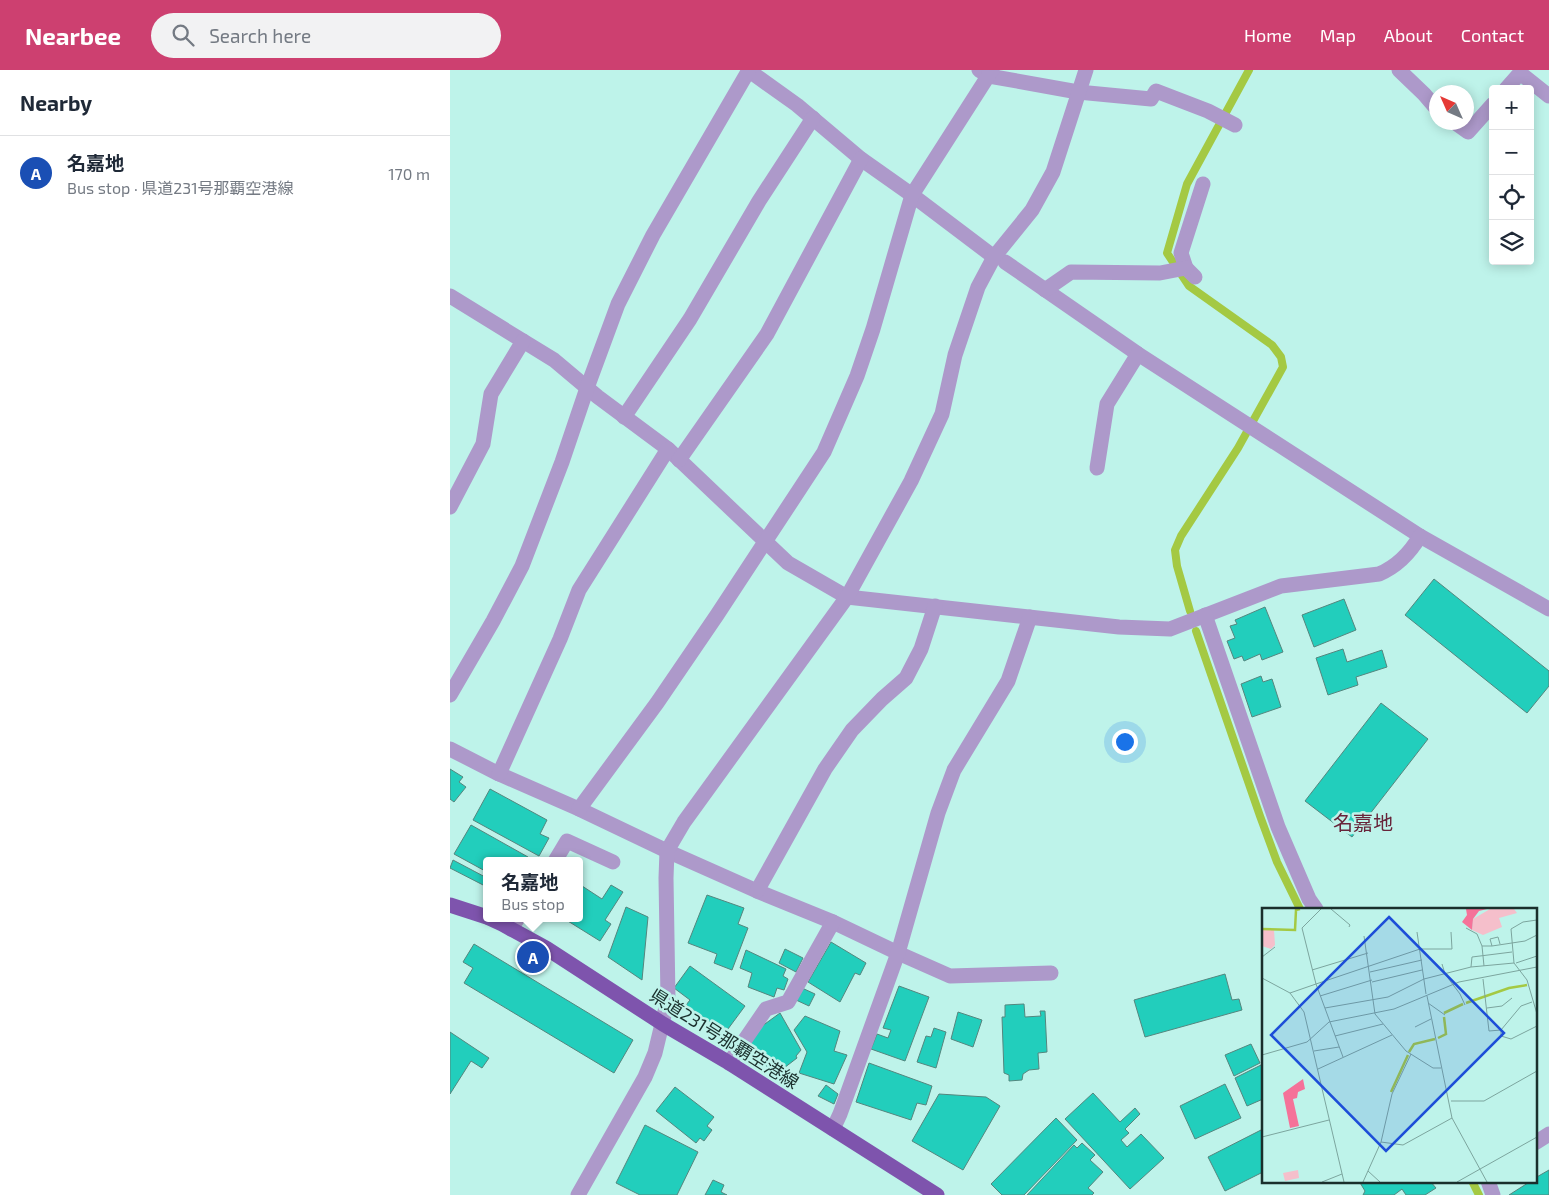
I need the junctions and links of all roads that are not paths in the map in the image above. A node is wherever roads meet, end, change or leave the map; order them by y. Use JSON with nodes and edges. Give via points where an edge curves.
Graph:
{"nodes":[{"id":1,"x":748,"y":70,"type":"edge"},
{"id":2,"x":1086,"y":70,"type":"edge"},
{"id":3,"x":1399,"y":70,"type":"edge"},
{"id":4,"x":986,"y":72,"type":"edge"},
{"id":5,"x":1520,"y":72,"type":"edge"},
{"id":6,"x":1509,"y":85,"type":"edge"},
{"id":7,"x":1078,"y":92,"type":"junction"},
{"id":8,"x":1549,"y":96,"type":"edge"},
{"id":9,"x":1429,"y":100,"type":"edge"},
{"id":10,"x":1489,"y":108,"type":"edge"},
{"id":11,"x":813,"y":118,"type":"junction"},
{"id":12,"x":1235,"y":125,"type":"dead end"},
{"id":13,"x":1474,"y":125,"type":"edge"},
{"id":14,"x":861,"y":159,"type":"junction"},
{"id":15,"x":1203,"y":184,"type":"dead end"},
{"id":16,"x":912,"y":195,"type":"junction"},
{"id":17,"x":1000,"y":260,"type":"junction"},
{"id":18,"x":1045,"y":290,"type":"junction"},
{"id":19,"x":450,"y":296,"type":"edge"},
{"id":20,"x":522,"y":341,"type":"junction"},
{"id":21,"x":1138,"y":354,"type":"junction"},
{"id":22,"x":587,"y":388,"type":"junction"},
{"id":23,"x":624,"y":416,"type":"junction"},
{"id":24,"x":674,"y":454,"type":"junction"},
{"id":25,"x":1097,"y":468,"type":"dead end"},
{"id":26,"x":450,"y":507,"type":"edge"},
{"id":27,"x":1420,"y":536,"type":"junction"},
{"id":28,"x":764,"y":542,"type":"junction"},
{"id":29,"x":847,"y":597,"type":"junction"},
{"id":30,"x":935,"y":606,"type":"junction"},
{"id":31,"x":1549,"y":608,"type":"edge"},
{"id":32,"x":1205,"y":615,"type":"junction"},
{"id":33,"x":1030,"y":617,"type":"junction"},
{"id":34,"x":450,"y":695,"type":"edge"},
{"id":35,"x":450,"y":749,"type":"edge"},
{"id":36,"x":499,"y":774,"type":"junction"},
{"id":37,"x":579,"y":809,"type":"junction"},
{"id":38,"x":667,"y":851,"type":"junction"},
{"id":39,"x":557,"y":857,"type":"edge"},
{"id":40,"x":613,"y":862,"type":"dead end"},
{"id":41,"x":757,"y":891,"type":"junction"},
{"id":42,"x":450,"y":905,"type":"edge"},
{"id":43,"x":1315,"y":908,"type":"edge"},
{"id":44,"x":483,"y":916,"type":"edge"},
{"id":45,"x":497,"y":922,"type":"edge"},
{"id":46,"x":833,"y":922,"type":"junction"},
{"id":47,"x":515,"y":924,"type":"edge"},
{"id":48,"x":898,"y":953,"type":"junction"},
{"id":49,"x":1051,"y":973,"type":"dead end"},
{"id":50,"x":662,"y":1024,"type":"junction"},
{"id":51,"x":729,"y":1063,"type":"junction"},
{"id":52,"x":833,"y":1129,"type":"junction"},
{"id":53,"x":1549,"y":1134,"type":"edge"},
{"id":54,"x":1536,"y":1142,"type":"edge"},
{"id":55,"x":1488,"y":1182,"type":"edge"},
{"id":56,"x":583,"y":1193,"type":"edge"},
{"id":57,"x":937,"y":1195,"type":"edge"},
{"id":58,"x":1493,"y":1195,"type":"edge"}],
"edges":[{"from":1,"to":11,"type":"street"},
{"from":1,"to":22,"type":"street","via":[[652,235],[618,304]]},
{"from":2,"to":7,"type":"street"},
{"from":3,"to":9,"type":"street"},
{"from":4,"to":7,"type":"street"},
{"from":4,"to":16,"type":"street"},
{"from":5,"to":6,"type":"street"},
{"from":5,"to":8,"type":"street"},
{"from":7,"to":12,"type":"street","via":[[1151,99],[1156,91]]},
{"from":7,"to":17,"type":"street","via":[[1053,172]]},
{"from":10,"to":13,"type":"street"},
{"from":11,"to":14,"type":"street"},
{"from":11,"to":23,"type":"street","via":[[758,201],[690,319]]},
{"from":14,"to":16,"type":"street"},
{"from":14,"to":24,"type":"street","via":[[767,334]]},
{"from":15,"to":18,"type":"street","via":[[1181,254],[1190,273],[1071,272]]},
{"from":16,"to":17,"type":"street"},
{"from":16,"to":28,"type":"street","via":[[857,376],[824,452]]},
{"from":17,"to":18,"type":"street"},
{"from":17,"to":29,"type":"street","via":[[978,287],[955,355],[942,414],[911,481]]},
{"from":18,"to":21,"type":"street"},
{"from":19,"to":20,"type":"street"},
{"from":20,"to":22,"type":"street","via":[[554,360]]},
{"from":20,"to":26,"type":"street","via":[[490,394],[483,444]]},
{"from":21,"to":25,"type":"street","via":[[1107,404]]},
{"from":21,"to":27,"type":"street"},
{"from":22,"to":23,"type":"street"},
{"from":22,"to":34,"type":"street","via":[[522,566]]},
{"from":23,"to":24,"type":"street"},
{"from":24,"to":28,"type":"street"},
{"from":24,"to":36,"type":"street","via":[[579,590]]},
{"from":27,"to":31,"type":"street"},
{"from":27,"to":32,"type":"street","via":[[1411,551],[1391,569],[1380,574],[1281,586]]},
{"from":28,"to":29,"type":"street","via":[[788,563]]},
{"from":28,"to":37,"type":"street","via":[[657,703]]},
{"from":29,"to":30,"type":"street"},
{"from":29,"to":38,"type":"street","via":[[684,822]]},
{"from":30,"to":33,"type":"street"},
{"from":30,"to":41,"type":"street","via":[[921,649],[906,678],[852,730],[825,770]]},
{"from":32,"to":33,"type":"street","via":[[1170,629]]},
{"from":32,"to":43,"type":"street","via":[[1278,827]]},
{"from":33,"to":48,"type":"street","via":[[1008,681],[954,770],[938,813]]},
{"from":35,"to":36,"type":"street"},
{"from":36,"to":37,"type":"street"},
{"from":37,"to":38,"type":"street"},
{"from":38,"to":41,"type":"street"},
{"from":38,"to":50,"type":"street","via":[[668,999]]},
{"from":39,"to":40,"type":"street","via":[[567,841]]},
{"from":41,"to":46,"type":"street"},
{"from":42,"to":44,"type":"main road","name":"県道231号那覇空港線"},
{"from":45,"to":47,"type":"main road","name":"県道231号那覇空港線"},
{"from":46,"to":48,"type":"street"},
{"from":46,"to":51,"type":"street","via":[[788,1002],[766,1009]]},
{"from":47,"to":50,"type":"main road","name":"県道231号那覇空港線"},
{"from":48,"to":49,"type":"street","via":[[950,976]]},
{"from":48,"to":52,"type":"street"},
{"from":50,"to":51,"type":"main road","name":"県道231号那覇空港線"},
{"from":50,"to":56,"type":"street","via":[[645,1077]]},
{"from":51,"to":52,"type":"main road","name":"県道231号那覇空港線"},
{"from":52,"to":57,"type":"main road","name":"県道231号那覇空港線"},
{"from":53,"to":54,"type":"street"},
{"from":55,"to":58,"type":"street"}]}
